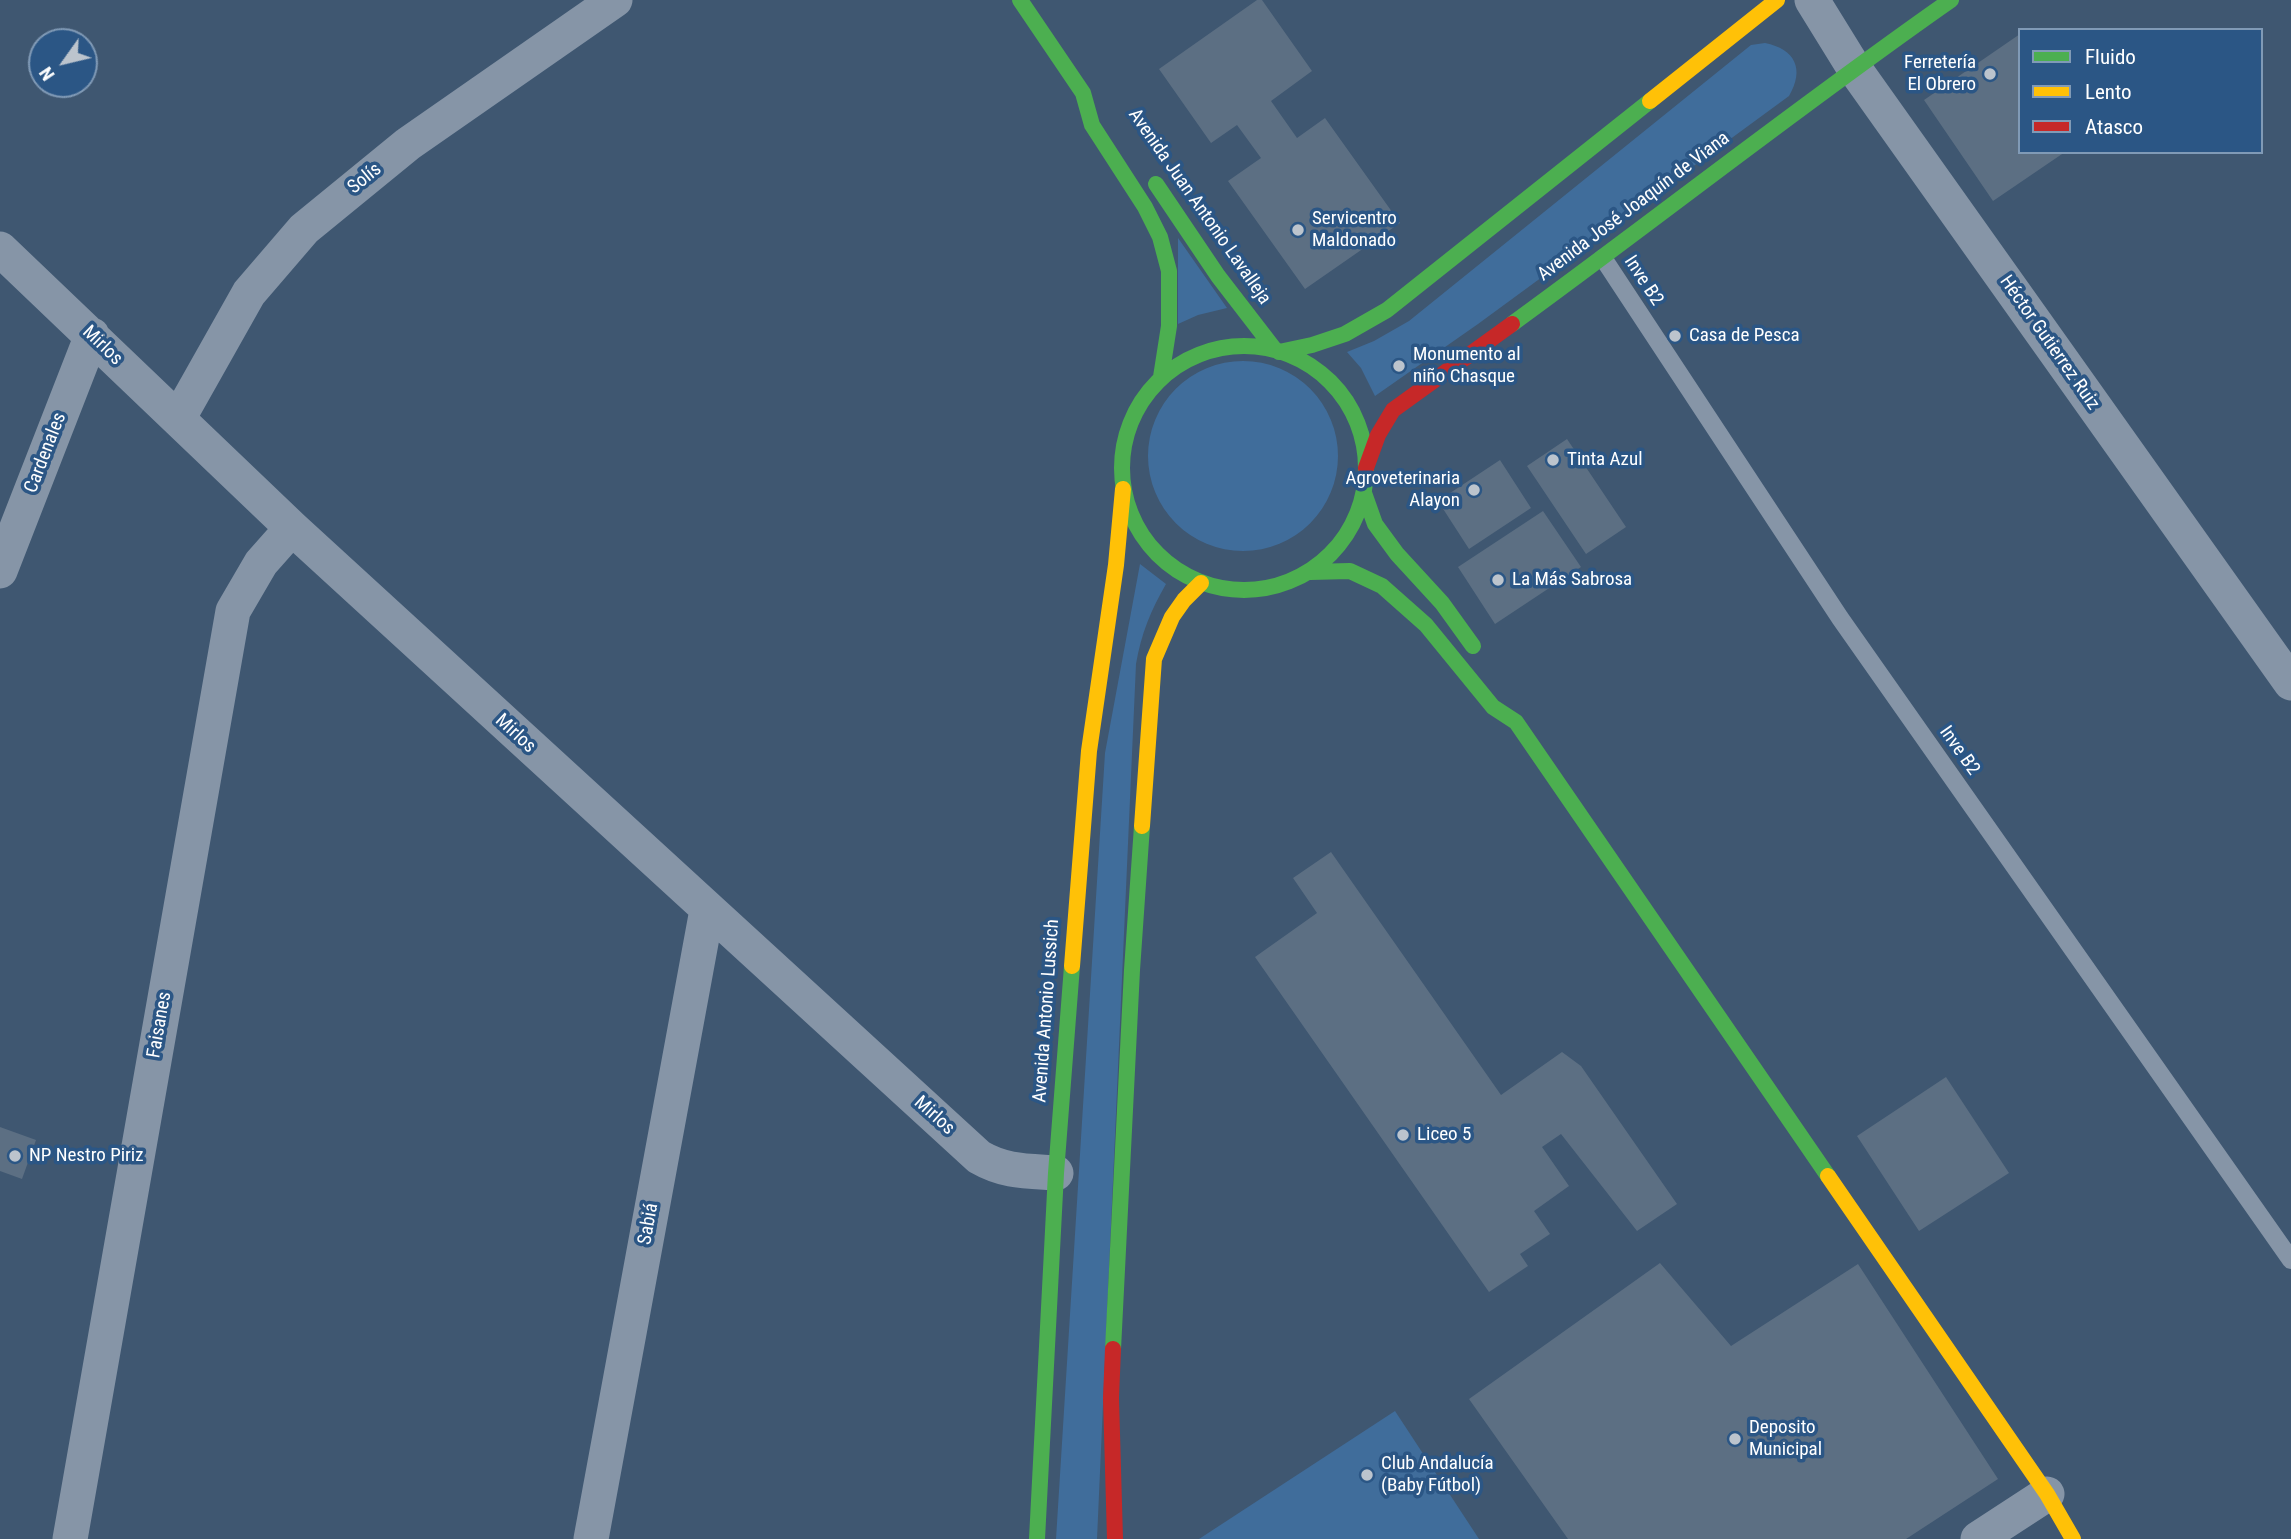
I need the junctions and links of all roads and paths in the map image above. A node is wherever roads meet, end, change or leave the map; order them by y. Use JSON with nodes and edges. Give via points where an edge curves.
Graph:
{"nodes":[{"id":1,"x":615,"y":0,"type":"edge"},
{"id":2,"x":1020,"y":0,"type":"edge"},
{"id":3,"x":1777,"y":0,"type":"edge"},
{"id":4,"x":1812,"y":0,"type":"edge"},
{"id":5,"x":1951,"y":0,"type":"edge"},
{"id":6,"x":1854,"y":68,"type":"junction"},
{"id":7,"x":1083,"y":93,"type":"junction"},
{"id":8,"x":1100,"y":108,"type":"dead end"},
{"id":9,"x":1148,"y":172,"type":"dead end"},
{"id":10,"x":0,"y":249,"type":"edge"},
{"id":11,"x":1603,"y":258,"type":"junction"},
{"id":12,"x":92,"y":335,"type":"junction"},
{"id":13,"x":1277,"y":351,"type":"junction"},
{"id":14,"x":1161,"y":377,"type":"junction"},
{"id":15,"x":178,"y":419,"type":"junction"},
{"id":16,"x":1366,"y":468,"type":"junction"},
{"id":17,"x":1123,"y":489,"type":"junction"},
{"id":18,"x":1364,"y":493,"type":"junction"},
{"id":19,"x":292,"y":528,"type":"junction"},
{"id":20,"x":0,"y":571,"type":"edge"},
{"id":21,"x":1310,"y":572,"type":"junction"},
{"id":22,"x":1201,"y":583,"type":"junction"},
{"id":23,"x":1481,"y":657,"type":"dead end"},
{"id":24,"x":2291,"y":683,"type":"edge"},
{"id":25,"x":1512,"y":700,"type":"dead end"},
{"id":26,"x":1516,"y":722,"type":"junction"},
{"id":27,"x":706,"y":910,"type":"junction"},
{"id":28,"x":1056,"y":1172,"type":"junction"},
{"id":29,"x":2291,"y":1260,"type":"edge"},
{"id":30,"x":2047,"y":1494,"type":"junction"},
{"id":31,"x":70,"y":1539,"type":"edge"},
{"id":32,"x":591,"y":1539,"type":"edge"},
{"id":33,"x":1037,"y":1539,"type":"edge"},
{"id":34,"x":1115,"y":1539,"type":"edge"},
{"id":35,"x":1978,"y":1539,"type":"edge"},
{"id":36,"x":2073,"y":1539,"type":"edge"}],
"edges":[{"from":1,"to":15,"type":"street","name":"Solís","via":[[408,144],[304,229],[249,293]]},
{"from":2,"to":7,"type":"main road","name":"Avenida Juan Antonio Lavalleja"},
{"from":3,"to":13,"type":"main road","via":[[1387,310],[1345,334]]},
{"from":4,"to":6,"type":"street","name":"Héctor Gutierrez Ruiz"},
{"from":5,"to":6,"type":"main road","name":"Avenida José Joaquín de Viana"},
{"from":6,"to":11,"type":"main road","name":"Avenida José Joaquín de Viana"},
{"from":6,"to":24,"type":"street","name":"Héctor Gutierrez Ruiz"},
{"from":7,"to":8,"type":"main road","name":"Avenida Juan Antonio Lavalleja"},
{"from":7,"to":14,"type":"main road","name":"Avenida Juan Antonio Lavalleja","via":[[1092,125],[1160,237],[1169,271],[1169,326]]},
{"from":9,"to":13,"type":"main road","name":"Avenida Juan Antonio Lavalleja","via":[[1218,276]]},
{"from":10,"to":12,"type":"street","name":"Mirlos"},
{"from":11,"to":16,"type":"main road","name":"Avenida José Joaquín de Viana","via":[[1394,410],[1378,435]]},
{"from":11,"to":29,"type":"lane","name":"Inve B2","via":[[1840,618]]},
{"from":12,"to":15,"type":"street","name":"Mirlos"},
{"from":12,"to":20,"type":"street","name":"Cardenales"},
{"from":13,"to":14,"type":"main road","via":[[1250,344],[1224,347],[1194,356]]},
{"from":13,"to":16,"type":"main road","via":[[1312,366],[1331,382],[1351,409],[1361,434]]},
{"from":14,"to":17,"type":"main road","via":[[1136,409],[1127,435]]},
{"from":15,"to":19,"type":"street","name":"Mirlos"},
{"from":16,"to":18,"type":"main road"},
{"from":17,"to":22,"type":"main road","via":[[1137,529],[1164,562]]},
{"from":17,"to":28,"type":"main road","name":"Avenida Antonio Lussich","via":[[1089,751]]},
{"from":18,"to":21,"type":"main road","via":[[1353,524],[1335,551]]},
{"from":18,"to":23,"type":"main road","via":[[1375,524]]},
{"from":19,"to":27,"type":"street","name":"Mirlos"},
{"from":19,"to":31,"type":"street","name":"Faisanes","via":[[261,563],[233,611]]},
{"from":21,"to":22,"type":"main road","via":[[1276,587],[1238,591]]},
{"from":21,"to":26,"type":"main road","via":[[1350,572],[1382,586],[1426,625],[1493,706]]},
{"from":22,"to":34,"type":"main road","via":[[1185,597],[1165,627],[1154,659],[1132,970],[1111,1398]]},
{"from":25,"to":26,"type":"main road"},
{"from":26,"to":30,"type":"main road"},
{"from":27,"to":28,"type":"street","name":"Mirlos","via":[[979,1157],[1017,1171]]},
{"from":27,"to":32,"type":"street","name":"Sabiá"},
{"from":28,"to":33,"type":"main road","name":"Avenida Antonio Lussich"},
{"from":30,"to":35,"type":"street"},
{"from":30,"to":36,"type":"main road"}]}
